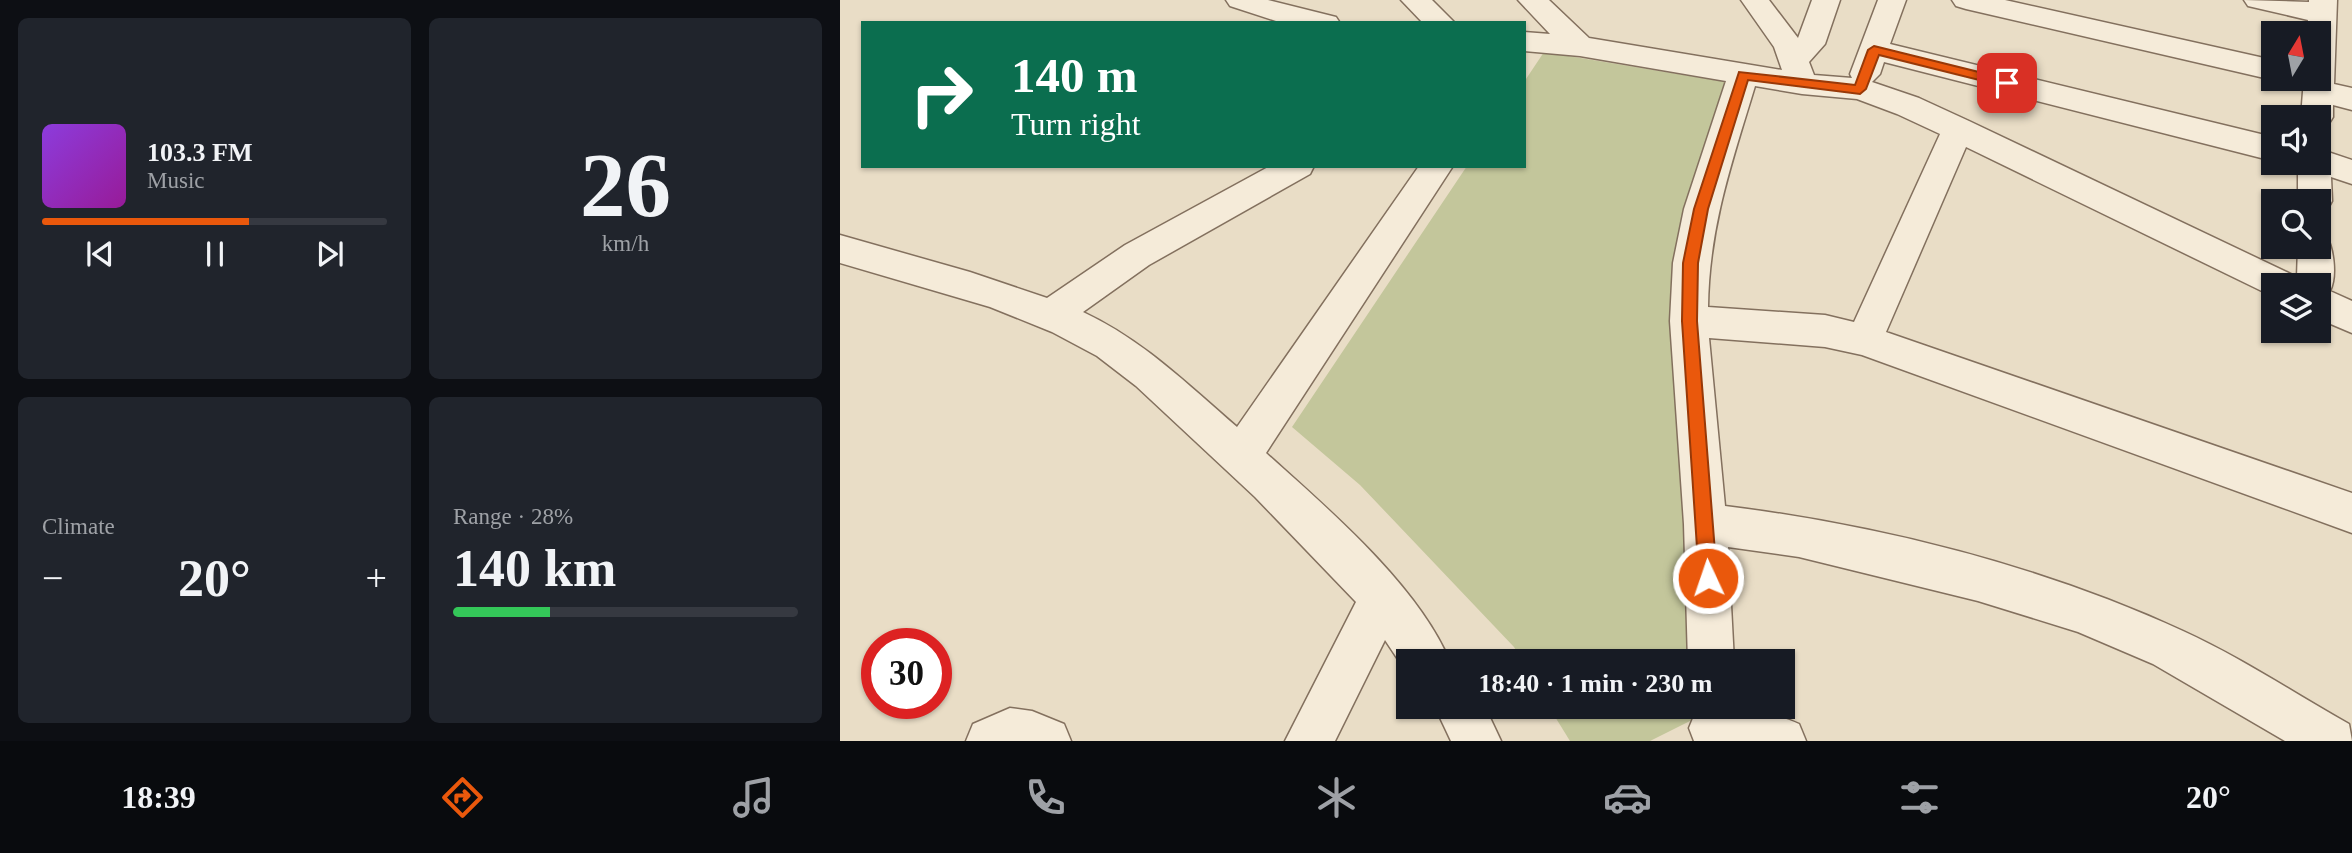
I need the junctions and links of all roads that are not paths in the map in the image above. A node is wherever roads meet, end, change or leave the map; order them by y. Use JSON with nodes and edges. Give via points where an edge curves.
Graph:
{"nodes":[{"id":1,"x":1240,"y":0,"type":"edge"},
{"id":2,"x":1415,"y":0,"type":"edge"},
{"id":3,"x":1532,"y":0,"type":"edge"},
{"id":4,"x":1755,"y":0,"type":"edge"},
{"id":5,"x":1825,"y":0,"type":"edge"},
{"id":6,"x":1892,"y":0,"type":"edge"},
{"id":7,"x":1966,"y":0,"type":"edge"},
{"id":8,"x":2258,"y":0,"type":"edge"},
{"id":9,"x":2322,"y":10,"type":"edge"},
{"id":10,"x":1317,"y":21,"type":"edge"},
{"id":11,"x":1439,"y":21,"type":"edge"},
{"id":12,"x":2352,"y":25,"type":"edge"},
{"id":13,"x":1526,"y":41,"type":"edge"},
{"id":14,"x":1580,"y":46,"type":"junction"},
{"id":15,"x":1874,"y":50,"type":"junction"},
{"id":16,"x":2261,"y":68,"type":"edge"},
{"id":17,"x":1798,"y":72,"type":"junction"},
{"id":18,"x":1743,"y":75,"type":"junction"},
{"id":19,"x":1860,"y":89,"type":"junction"},
{"id":20,"x":2327,"y":91,"type":"edge"},
{"id":21,"x":2352,"y":99,"type":"edge"},
{"id":22,"x":1958,"y":129,"type":"junction"},
{"id":23,"x":2261,"y":146,"type":"edge"},
{"id":24,"x":2331,"y":166,"type":"edge"},
{"id":25,"x":1294,"y":168,"type":"edge"},
{"id":26,"x":1436,"y":168,"type":"edge"},
{"id":27,"x":2352,"y":172,"type":"edge"},
{"id":28,"x":840,"y":249,"type":"edge"},
{"id":29,"x":2261,"y":274,"type":"edge"},
{"id":30,"x":2331,"y":308,"type":"edge"},
{"id":31,"x":1051,"y":315,"type":"junction"},
{"id":32,"x":2352,"y":318,"type":"edge"},
{"id":33,"x":1689,"y":321,"type":"junction"},
{"id":34,"x":1864,"y":340,"type":"junction"},
{"id":35,"x":1241,"y":455,"type":"junction"},
{"id":36,"x":2352,"y":513,"type":"edge"},
{"id":37,"x":1706,"y":524,"type":"junction"},
{"id":38,"x":1382,"y":598,"type":"junction"},
{"id":39,"x":1418,"y":649,"type":"edge"},
{"id":40,"x":1711,"y":649,"type":"edge"},
{"id":41,"x":1466,"y":719,"type":"edge"},
{"id":42,"x":1712,"y":725,"type":"edge"},
{"id":43,"x":990,"y":741,"type":"edge"},
{"id":44,"x":1047,"y":741,"type":"edge"},
{"id":45,"x":1309,"y":741,"type":"edge"},
{"id":46,"x":1477,"y":741,"type":"edge"},
{"id":47,"x":1782,"y":741,"type":"edge"},
{"id":48,"x":2332,"y":741,"type":"edge"}],
"edges":[{"from":1,"to":10,"type":"street"},
{"from":2,"to":11,"type":"street"},
{"from":3,"to":14,"type":"street"},
{"from":4,"to":17,"type":"street","via":[[1778,28]]},
{"from":5,"to":17,"type":"street"},
{"from":6,"to":15,"type":"street"},
{"from":7,"to":16,"type":"street"},
{"from":8,"to":9,"type":"street"},
{"from":9,"to":12,"type":"street"},
{"from":13,"to":14,"type":"street"},
{"from":14,"to":18,"type":"street"},
{"from":15,"to":19,"type":"street"},
{"from":15,"to":23,"type":"street"},
{"from":17,"to":18,"type":"street"},
{"from":17,"to":19,"type":"street"},
{"from":18,"to":33,"type":"street","via":[[1701,209],[1691,263]]},
{"from":19,"to":22,"type":"street"},
{"from":20,"to":21,"type":"street"},
{"from":22,"to":29,"type":"street"},
{"from":22,"to":34,"type":"street"},
{"from":24,"to":27,"type":"street"},
{"from":25,"to":31,"type":"street","via":[[1137,255]]},
{"from":26,"to":35,"type":"street"},
{"from":28,"to":31,"type":"street"},
{"from":30,"to":32,"type":"street"},
{"from":31,"to":35,"type":"street","via":[[1098,338],[1148,372]]},
{"from":33,"to":34,"type":"street","via":[[1825,331]]},
{"from":33,"to":37,"type":"street"},
{"from":34,"to":36,"type":"street"},
{"from":35,"to":38,"type":"street"},
{"from":37,"to":40,"type":"street"},
{"from":37,"to":48,"type":"street","via":[[1799,536],[1979,579],[2081,610],[2169,648]]},
{"from":38,"to":39,"type":"street"},
{"from":38,"to":45,"type":"street"},
{"from":41,"to":46,"type":"street"},
{"from":42,"to":47,"type":"street"},
{"from":43,"to":44,"type":"street","via":[[1014,730]]}]}
